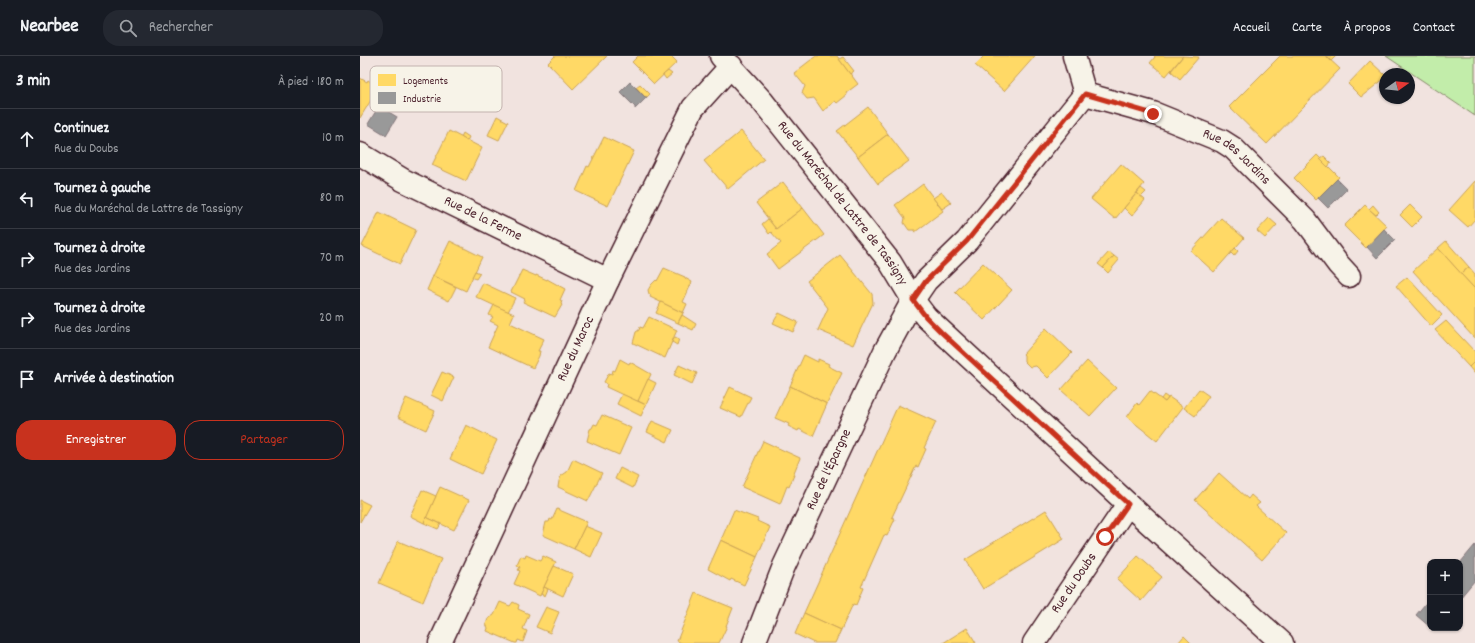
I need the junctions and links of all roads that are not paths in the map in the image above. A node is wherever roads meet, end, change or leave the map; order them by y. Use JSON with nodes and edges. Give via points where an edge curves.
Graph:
{"nodes":[{"id":1,"x":1074,"y":56,"type":"edge"},
{"id":2,"x":726,"y":61,"type":"edge"},
{"id":3,"x":1085,"y":94,"type":"junction"},
{"id":4,"x":360,"y":154,"type":"edge"},
{"id":5,"x":1349,"y":276,"type":"dead end"},
{"id":6,"x":608,"y":280,"type":"junction"},
{"id":7,"x":913,"y":300,"type":"junction"},
{"id":8,"x":1128,"y":504,"type":"junction"},
{"id":9,"x":440,"y":643,"type":"edge"},
{"id":10,"x":754,"y":643,"type":"edge"},
{"id":11,"x":1034,"y":643,"type":"edge"},
{"id":12,"x":1282,"y":643,"type":"edge"}],
"edges":[{"from":1,"to":3,"type":"street"},
{"from":2,"to":6,"type":"street","name":"Rue du Maroc","via":[[693,108]]},
{"from":2,"to":7,"type":"street","name":"Rue du Maréchal de Lattre de Tassigny","via":[[763,102],[890,262]]},
{"from":3,"to":5,"type":"street","name":"Rue des Jardins","via":[[1153,114],[1222,141],[1233,148],[1305,220]]},
{"from":3,"to":7,"type":"street","via":[[967,241],[926,281]]},
{"from":4,"to":6,"type":"street","name":"Rue de la Ferme","via":[[403,180]]},
{"from":6,"to":9,"type":"street","name":"Rue du Maroc"},
{"from":7,"to":8,"type":"street","name":"Rue du Maréchal de Lattre de Tassigny","via":[[941,332]]},
{"from":7,"to":10,"type":"street","name":"Rue de l'Épargne","via":[[885,351],[784,566]]},
{"from":8,"to":11,"type":"street","name":"Rue du Doubs"},
{"from":8,"to":12,"type":"street","name":"Rue du Maréchal de Lattre de Tassigny"}]}
